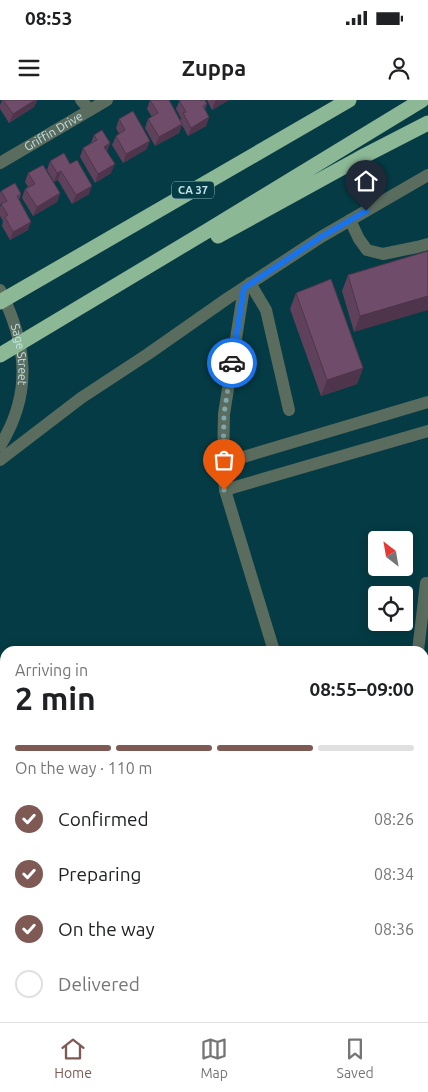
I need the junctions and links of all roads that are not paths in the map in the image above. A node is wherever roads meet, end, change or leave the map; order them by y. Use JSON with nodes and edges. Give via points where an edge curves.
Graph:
{"nodes":[{"id":1,"x":81,"y":100,"type":"edge"},
{"id":2,"x":107,"y":100,"type":"edge"},
{"id":3,"x":349,"y":100,"type":"edge"},
{"id":4,"x":422,"y":100,"type":"edge"},
{"id":5,"x":90,"y":110,"type":"junction"},
{"id":6,"x":428,"y":123,"type":"edge"},
{"id":7,"x":0,"y":163,"type":"edge"},
{"id":8,"x":428,"y":175,"type":"edge"},
{"id":9,"x":350,"y":220,"type":"junction"},
{"id":10,"x":428,"y":244,"type":"edge"},
{"id":11,"x":247,"y":285,"type":"junction"},
{"id":12,"x":0,"y":290,"type":"edge"},
{"id":13,"x":0,"y":302,"type":"edge"},
{"id":14,"x":58,"y":321,"type":"junction"},
{"id":15,"x":0,"y":355,"type":"edge"},
{"id":16,"x":428,"y":402,"type":"edge"},
{"id":17,"x":289,"y":410,"type":"dead end"},
{"id":18,"x":428,"y":431,"type":"edge"},
{"id":19,"x":0,"y":446,"type":"edge"},
{"id":20,"x":0,"y":460,"type":"edge"},
{"id":21,"x":223,"y":463,"type":"junction"},
{"id":22,"x":225,"y":490,"type":"junction"},
{"id":23,"x":426,"y":583,"type":"dead end"},
{"id":24,"x":272,"y":646,"type":"edge"},
{"id":25,"x":419,"y":646,"type":"edge"}],
"edges":[{"from":1,"to":5,"type":"street"},
{"from":2,"to":5,"type":"street","name":"Griffin Drive"},
{"from":3,"to":13,"type":"highway","number":"CA 37"},
{"from":4,"to":14,"type":"highway"},
{"from":5,"to":7,"type":"street","name":"Griffin Drive"},
{"from":6,"to":14,"type":"highway"},
{"from":8,"to":9,"type":"street"},
{"from":9,"to":10,"type":"street","via":[[367,250],[383,254]]},
{"from":9,"to":11,"type":"street"},
{"from":11,"to":17,"type":"street","via":[[266,310]]},
{"from":11,"to":20,"type":"street","via":[[82,398]]},
{"from":11,"to":21,"type":"street","via":[[224,414]]},
{"from":12,"to":19,"type":"street","name":"Sage Street","via":[[20,343],[23,374],[14,420]]},
{"from":14,"to":15,"type":"highway"},
{"from":16,"to":21,"type":"street"},
{"from":18,"to":22,"type":"street"},
{"from":21,"to":22,"type":"street"},
{"from":22,"to":24,"type":"street"},
{"from":23,"to":25,"type":"street"}]}
